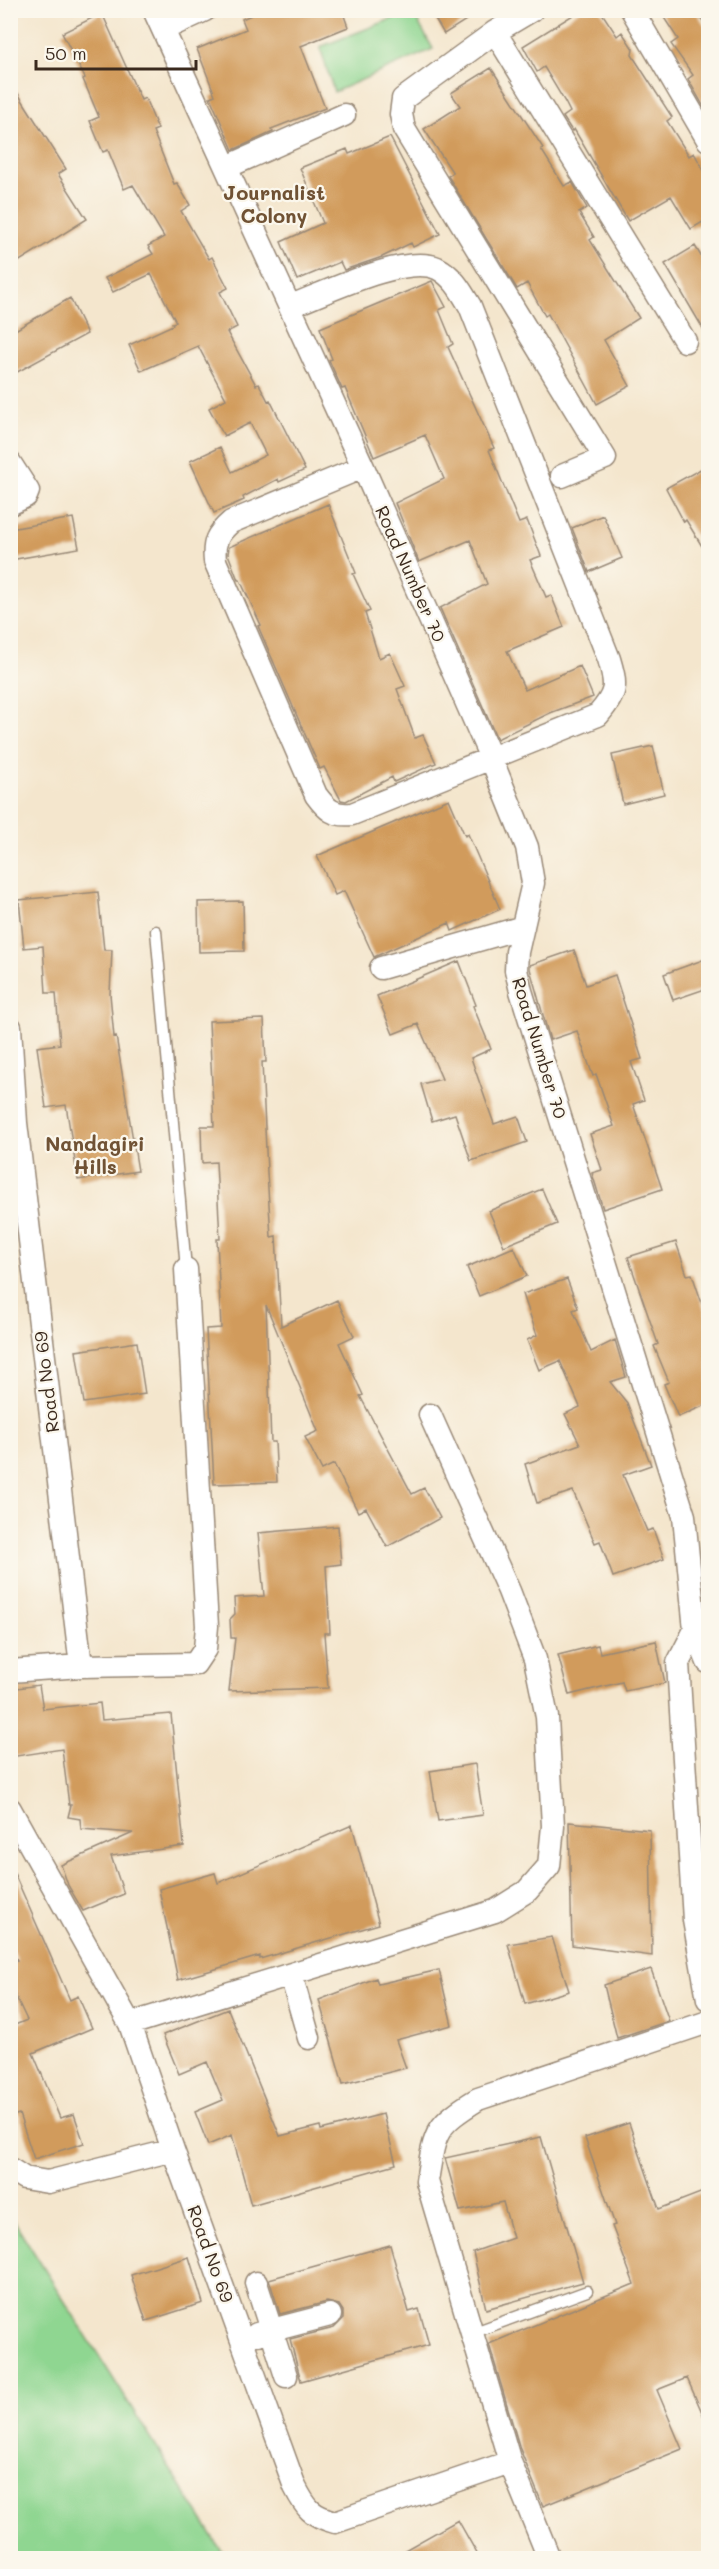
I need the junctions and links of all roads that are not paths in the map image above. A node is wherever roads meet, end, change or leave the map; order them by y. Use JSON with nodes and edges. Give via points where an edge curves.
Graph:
{"nodes":[{"id":1,"x":205,"y":10,"type":"edge"},
{"id":2,"x":532,"y":10,"type":"edge"},
{"id":3,"x":632,"y":10,"type":"edge"},
{"id":4,"x":159,"y":20,"type":"edge"},
{"id":5,"x":495,"y":32,"type":"junction"},
{"id":6,"x":344,"y":115,"type":"dead end"},
{"id":7,"x":708,"y":140,"type":"edge"},
{"id":8,"x":228,"y":167,"type":"junction"},
{"id":9,"x":291,"y":306,"type":"junction"},
{"id":10,"x":685,"y":341,"type":"dead end"},
{"id":11,"x":10,"y":463,"type":"edge"},
{"id":12,"x":363,"y":466,"type":"junction"},
{"id":13,"x":562,"y":476,"type":"dead end"},
{"id":14,"x":10,"y":504,"type":"edge"},
{"id":15,"x":491,"y":758,"type":"junction"},
{"id":16,"x":523,"y":927,"type":"junction"},
{"id":17,"x":156,"y":931,"type":"dead end"},
{"id":18,"x":381,"y":968,"type":"dead end"},
{"id":19,"x":10,"y":1027,"type":"edge"},
{"id":20,"x":13,"y":1124,"type":"edge"},
{"id":21,"x":186,"y":1269,"type":"joint"},
{"id":22,"x":430,"y":1415,"type":"dead end"},
{"id":23,"x":695,"y":1630,"type":"junction"},
{"id":24,"x":708,"y":1662,"type":"edge"},
{"id":25,"x":81,"y":1666,"type":"junction"},
{"id":26,"x":10,"y":1671,"type":"edge"},
{"id":27,"x":10,"y":1809,"type":"edge"},
{"id":28,"x":291,"y":1975,"type":"junction"},
{"id":29,"x":708,"y":1999,"type":"edge"},
{"id":30,"x":708,"y":2022,"type":"edge"},
{"id":31,"x":130,"y":2024,"type":"junction"},
{"id":32,"x":309,"y":2038,"type":"dead end"},
{"id":33,"x":173,"y":2150,"type":"junction"},
{"id":34,"x":10,"y":2169,"type":"edge"},
{"id":35,"x":587,"y":2291,"type":"dead end"},
{"id":36,"x":226,"y":2298,"type":"junction"},
{"id":37,"x":330,"y":2315,"type":"dead end"},
{"id":38,"x":271,"y":2330,"type":"junction"},
{"id":39,"x":472,"y":2333,"type":"junction"},
{"id":40,"x":241,"y":2338,"type":"junction"},
{"id":41,"x":286,"y":2376,"type":"dead end"},
{"id":42,"x":510,"y":2462,"type":"junction"},
{"id":43,"x":549,"y":2559,"type":"edge"}],
"edges":[{"from":1,"to":4,"type":"street"},
{"from":2,"to":5,"type":"street"},
{"from":3,"to":7,"type":"street"},
{"from":4,"to":8,"type":"street","name":"Road Number 70"},
{"from":5,"to":10,"type":"street"},
{"from":5,"to":13,"type":"street","via":[[403,99],[401,114],[404,129],[605,458]]},
{"from":6,"to":8,"type":"street"},
{"from":8,"to":9,"type":"street","name":"Road Number 70"},
{"from":9,"to":12,"type":"street","name":"Road Number 70"},
{"from":9,"to":15,"type":"street","via":[[394,267],[415,264],[436,268],[457,283],[470,306],[616,680],[613,698],[598,715]]},
{"from":11,"to":14,"type":"street","via":[[28,491]]},
{"from":12,"to":15,"type":"street","name":"Road Number 70"},
{"from":12,"to":15,"type":"street","via":[[231,522],[213,544],[215,561],[316,795],[326,809],[339,815],[352,814]]},
{"from":15,"to":16,"type":"street","name":"Road Number 70","via":[[526,847],[534,884]]},
{"from":16,"to":18,"type":"street"},
{"from":16,"to":23,"type":"street","name":"Road Number 70","via":[[516,970],[521,991],[684,1516]]},
{"from":17,"to":21,"type":"lane"},
{"from":19,"to":20,"type":"street","name":"Road No 69"},
{"from":20,"to":25,"type":"street","name":"Road No 69"},
{"from":21,"to":25,"type":"street","via":[[207,1626],[205,1649],[195,1664]]},
{"from":22,"to":28,"type":"street","via":[[535,1659],[547,1717],[553,1826],[549,1866],[527,1891],[495,1911]]},
{"from":23,"to":24,"type":"street","name":"Road Number 70"},
{"from":23,"to":29,"type":"street","via":[[678,1663],[694,1920]]},
{"from":25,"to":26,"type":"street"},
{"from":27,"to":31,"type":"street","name":"Road No 69"},
{"from":28,"to":31,"type":"street"},
{"from":28,"to":32,"type":"street"},
{"from":30,"to":39,"type":"street","via":[[477,2099],[450,2116],[434,2138],[427,2181]]},
{"from":31,"to":33,"type":"street","name":"Road No 69"},
{"from":33,"to":34,"type":"street","via":[[48,2182],[24,2178]]},
{"from":33,"to":36,"type":"street","name":"Road No 69"},
{"from":35,"to":39,"type":"lane"},
{"from":36,"to":38,"type":"street","via":[[257,2286]]},
{"from":36,"to":40,"type":"street","name":"Road No 69"},
{"from":37,"to":38,"type":"street"},
{"from":38,"to":40,"type":"street"},
{"from":38,"to":41,"type":"street"},
{"from":39,"to":42,"type":"street"},
{"from":40,"to":42,"type":"street","name":"Road No 69","via":[[295,2487],[303,2504],[317,2517],[335,2522]]},
{"from":42,"to":43,"type":"street"}]}
